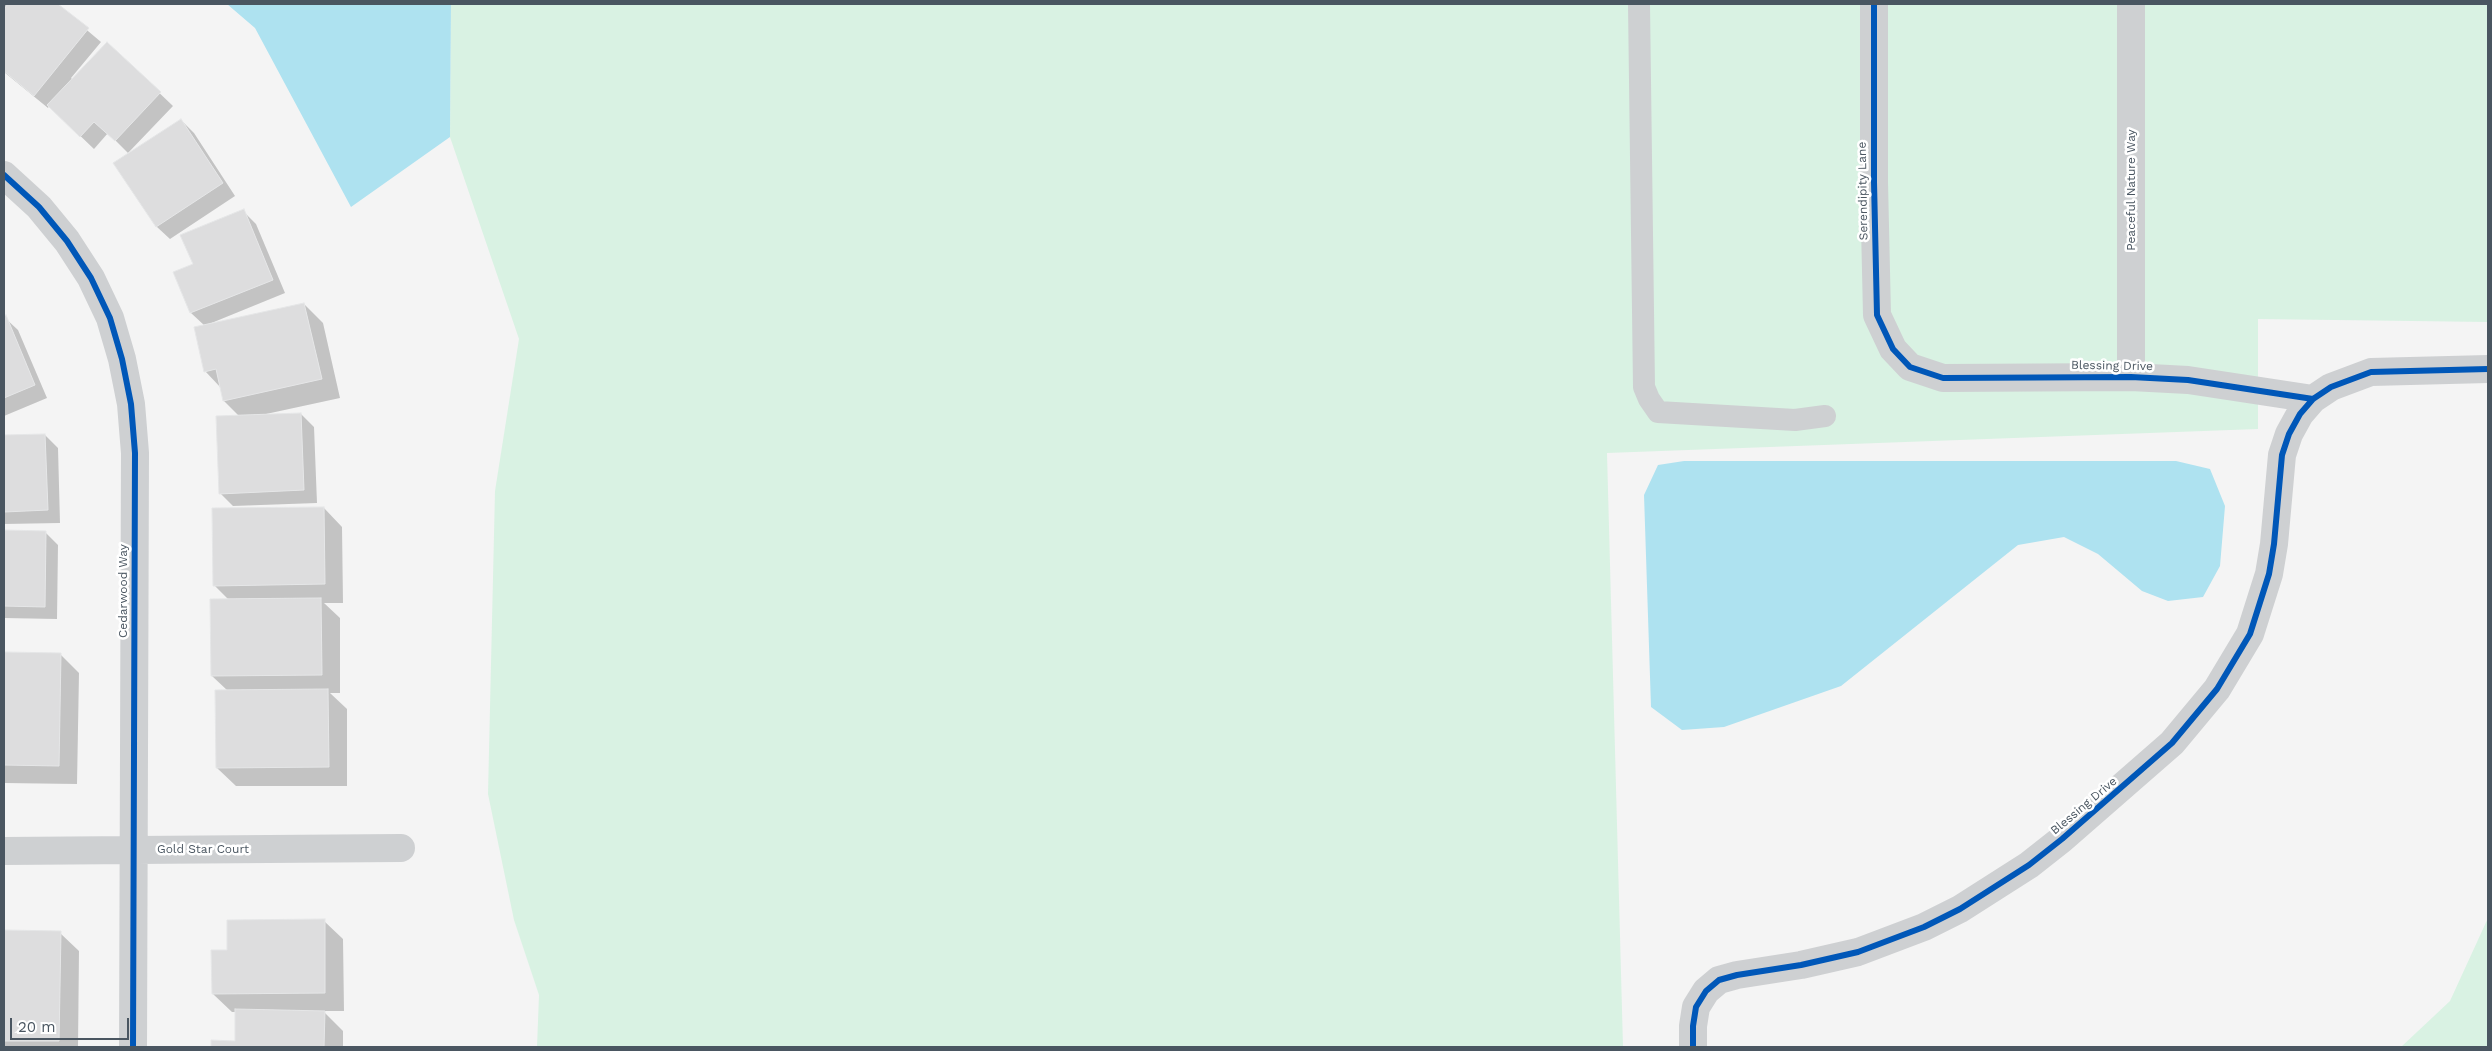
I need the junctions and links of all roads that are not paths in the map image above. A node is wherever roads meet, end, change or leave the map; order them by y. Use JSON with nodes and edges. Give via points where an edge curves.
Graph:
{"nodes":[{"id":1,"x":1639,"y":4,"type":"edge"},
{"id":2,"x":1874,"y":4,"type":"edge"},
{"id":3,"x":2131,"y":4,"type":"edge"},
{"id":4,"x":4,"y":175,"type":"edge"},
{"id":5,"x":1910,"y":368,"type":"joint"},
{"id":6,"x":2488,"y":369,"type":"edge"},
{"id":7,"x":2132,"y":377,"type":"junction"},
{"id":8,"x":2313,"y":399,"type":"junction"},
{"id":9,"x":1825,"y":416,"type":"dead end"},
{"id":10,"x":401,"y":848,"type":"dead end"},
{"id":11,"x":134,"y":850,"type":"junction"},
{"id":12,"x":4,"y":851,"type":"edge"},
{"id":13,"x":133,"y":1047,"type":"edge"},
{"id":14,"x":1693,"y":1047,"type":"edge"}],
"edges":[{"from":1,"to":9,"type":"lane","via":[[1644,387],[1648,399],[1658,412],[1795,420]]},
{"from":2,"to":5,"type":"street","name":"Serendipity Lane","via":[[1876,315],[1894,349]]},
{"from":3,"to":7,"type":"street","name":"Peaceful Nature Way"},
{"from":4,"to":11,"type":"street","name":"Cedarwood Way","via":[[67,240],[91,278],[110,318],[131,404],[135,453]]},
{"from":5,"to":7,"type":"street","name":"Blessing Drive","via":[[1943,378]]},
{"from":6,"to":8,"type":"street","name":"Blessing Drive","via":[[2371,372],[2331,387]]},
{"from":7,"to":8,"type":"street","name":"Blessing Drive","via":[[2188,380]]},
{"from":8,"to":14,"type":"street","name":"Blessing Drive","via":[[2300,414],[2282,455],[2269,574],[2250,634],[2217,689],[2172,743],[2029,865],[1960,910],[1858,952],[1719,980],[1696,1007]]},
{"from":10,"to":11,"type":"street","name":"Gold Star Court"},
{"from":11,"to":12,"type":"street","name":"Gold Star Court"},
{"from":11,"to":13,"type":"street","name":"Cedarwood Way"}]}
